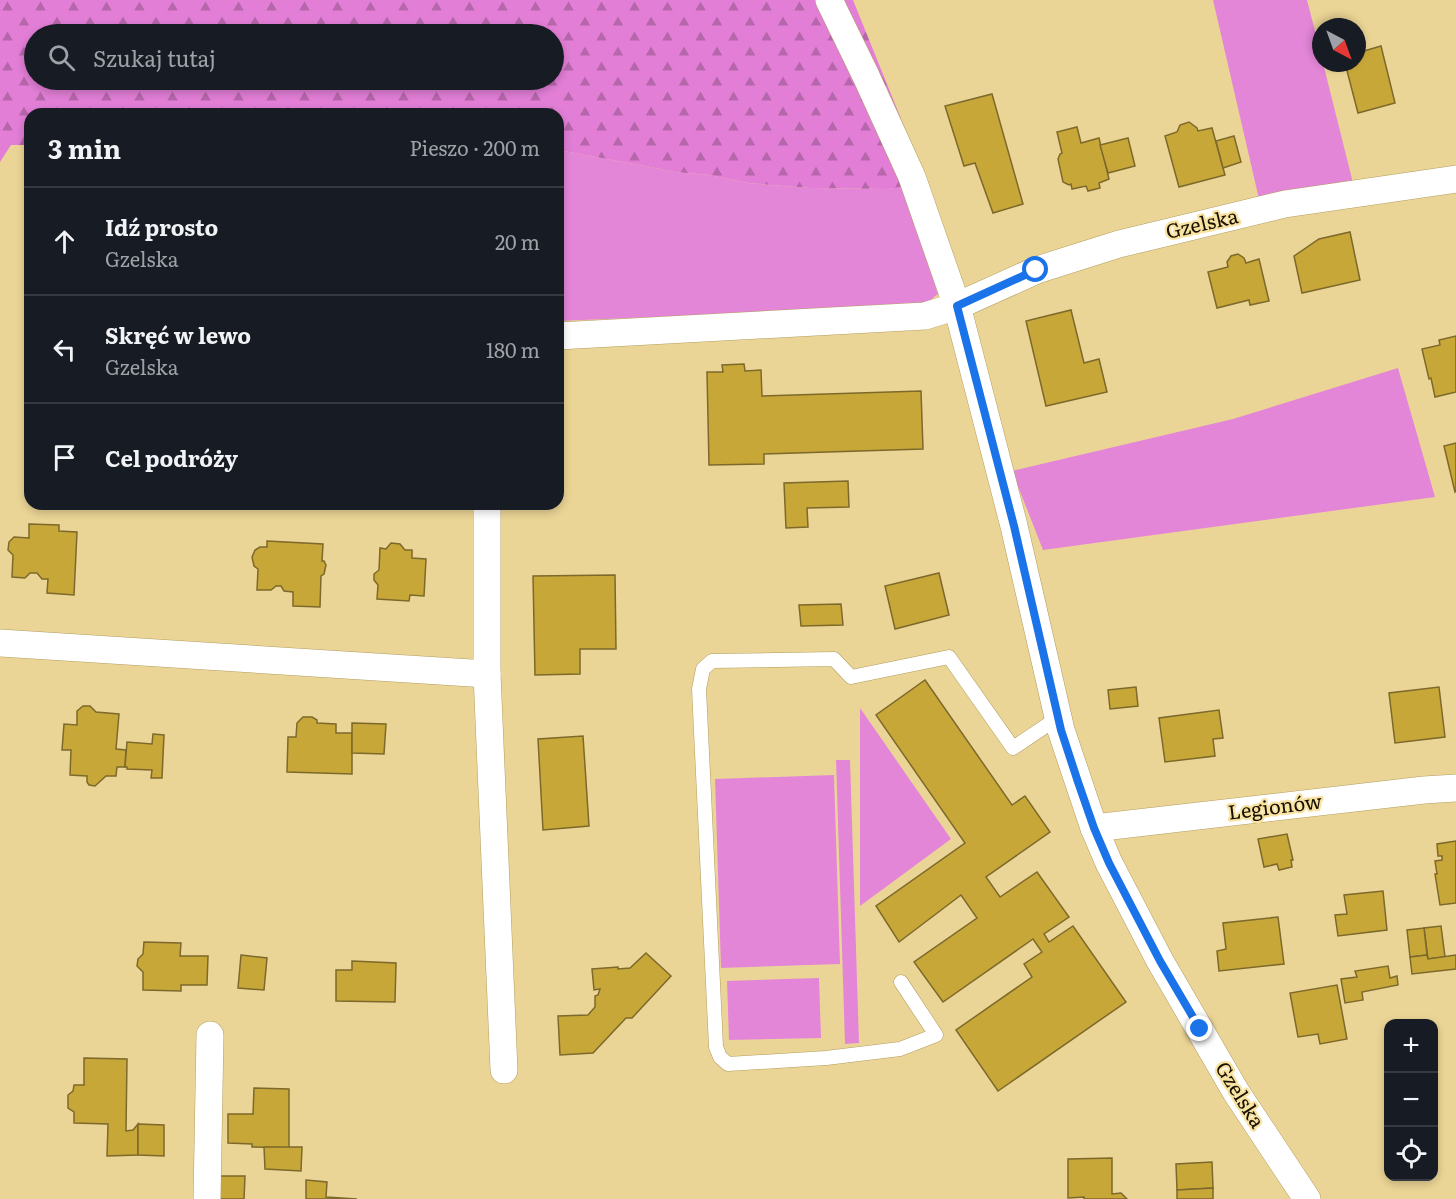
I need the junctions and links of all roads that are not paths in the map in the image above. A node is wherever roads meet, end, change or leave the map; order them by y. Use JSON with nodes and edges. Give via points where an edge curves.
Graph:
{"nodes":[{"id":1,"x":829,"y":0,"type":"edge"},
{"id":2,"x":1456,"y":179,"type":"edge"},
{"id":3,"x":957,"y":306,"type":"junction"},
{"id":4,"x":564,"y":336,"type":"edge"},
{"id":5,"x":487,"y":510,"type":"edge"},
{"id":6,"x":0,"y":643,"type":"edge"},
{"id":7,"x":487,"y":674,"type":"junction"},
{"id":8,"x":1059,"y":717,"type":"junction"},
{"id":9,"x":1456,"y":788,"type":"edge"},
{"id":10,"x":1094,"y":828,"type":"junction"},
{"id":11,"x":901,"y":982,"type":"dead end"},
{"id":12,"x":210,"y":1035,"type":"dead end"},
{"id":13,"x":504,"y":1070,"type":"dead end"},
{"id":14,"x":207,"y":1199,"type":"edge"},
{"id":15,"x":1308,"y":1199,"type":"edge"}],
"edges":[{"from":1,"to":3,"type":"street","name":"Gzelska","via":[[912,177]]},
{"from":2,"to":3,"type":"street","name":"Gzelska","via":[[1285,204],[1119,244],[1036,270]]},
{"from":3,"to":4,"type":"street","via":[[925,316]]},
{"from":3,"to":8,"type":"street","name":"Gzelska"},
{"from":5,"to":7,"type":"street"},
{"from":6,"to":7,"type":"street"},
{"from":7,"to":13,"type":"street"},
{"from":8,"to":10,"type":"street","name":"Gzelska"},
{"from":8,"to":11,"type":"lane","via":[[1013,748],[949,657],[851,677],[834,659],[712,661],[703,669],[699,689],[716,1047],[720,1057],[728,1064],[826,1058],[900,1048],[936,1035]]},
{"from":9,"to":10,"type":"street","name":"Legionów"},
{"from":10,"to":15,"type":"street","name":"Gzelska","via":[[1160,961],[1236,1092]]},
{"from":12,"to":14,"type":"street"}]}
